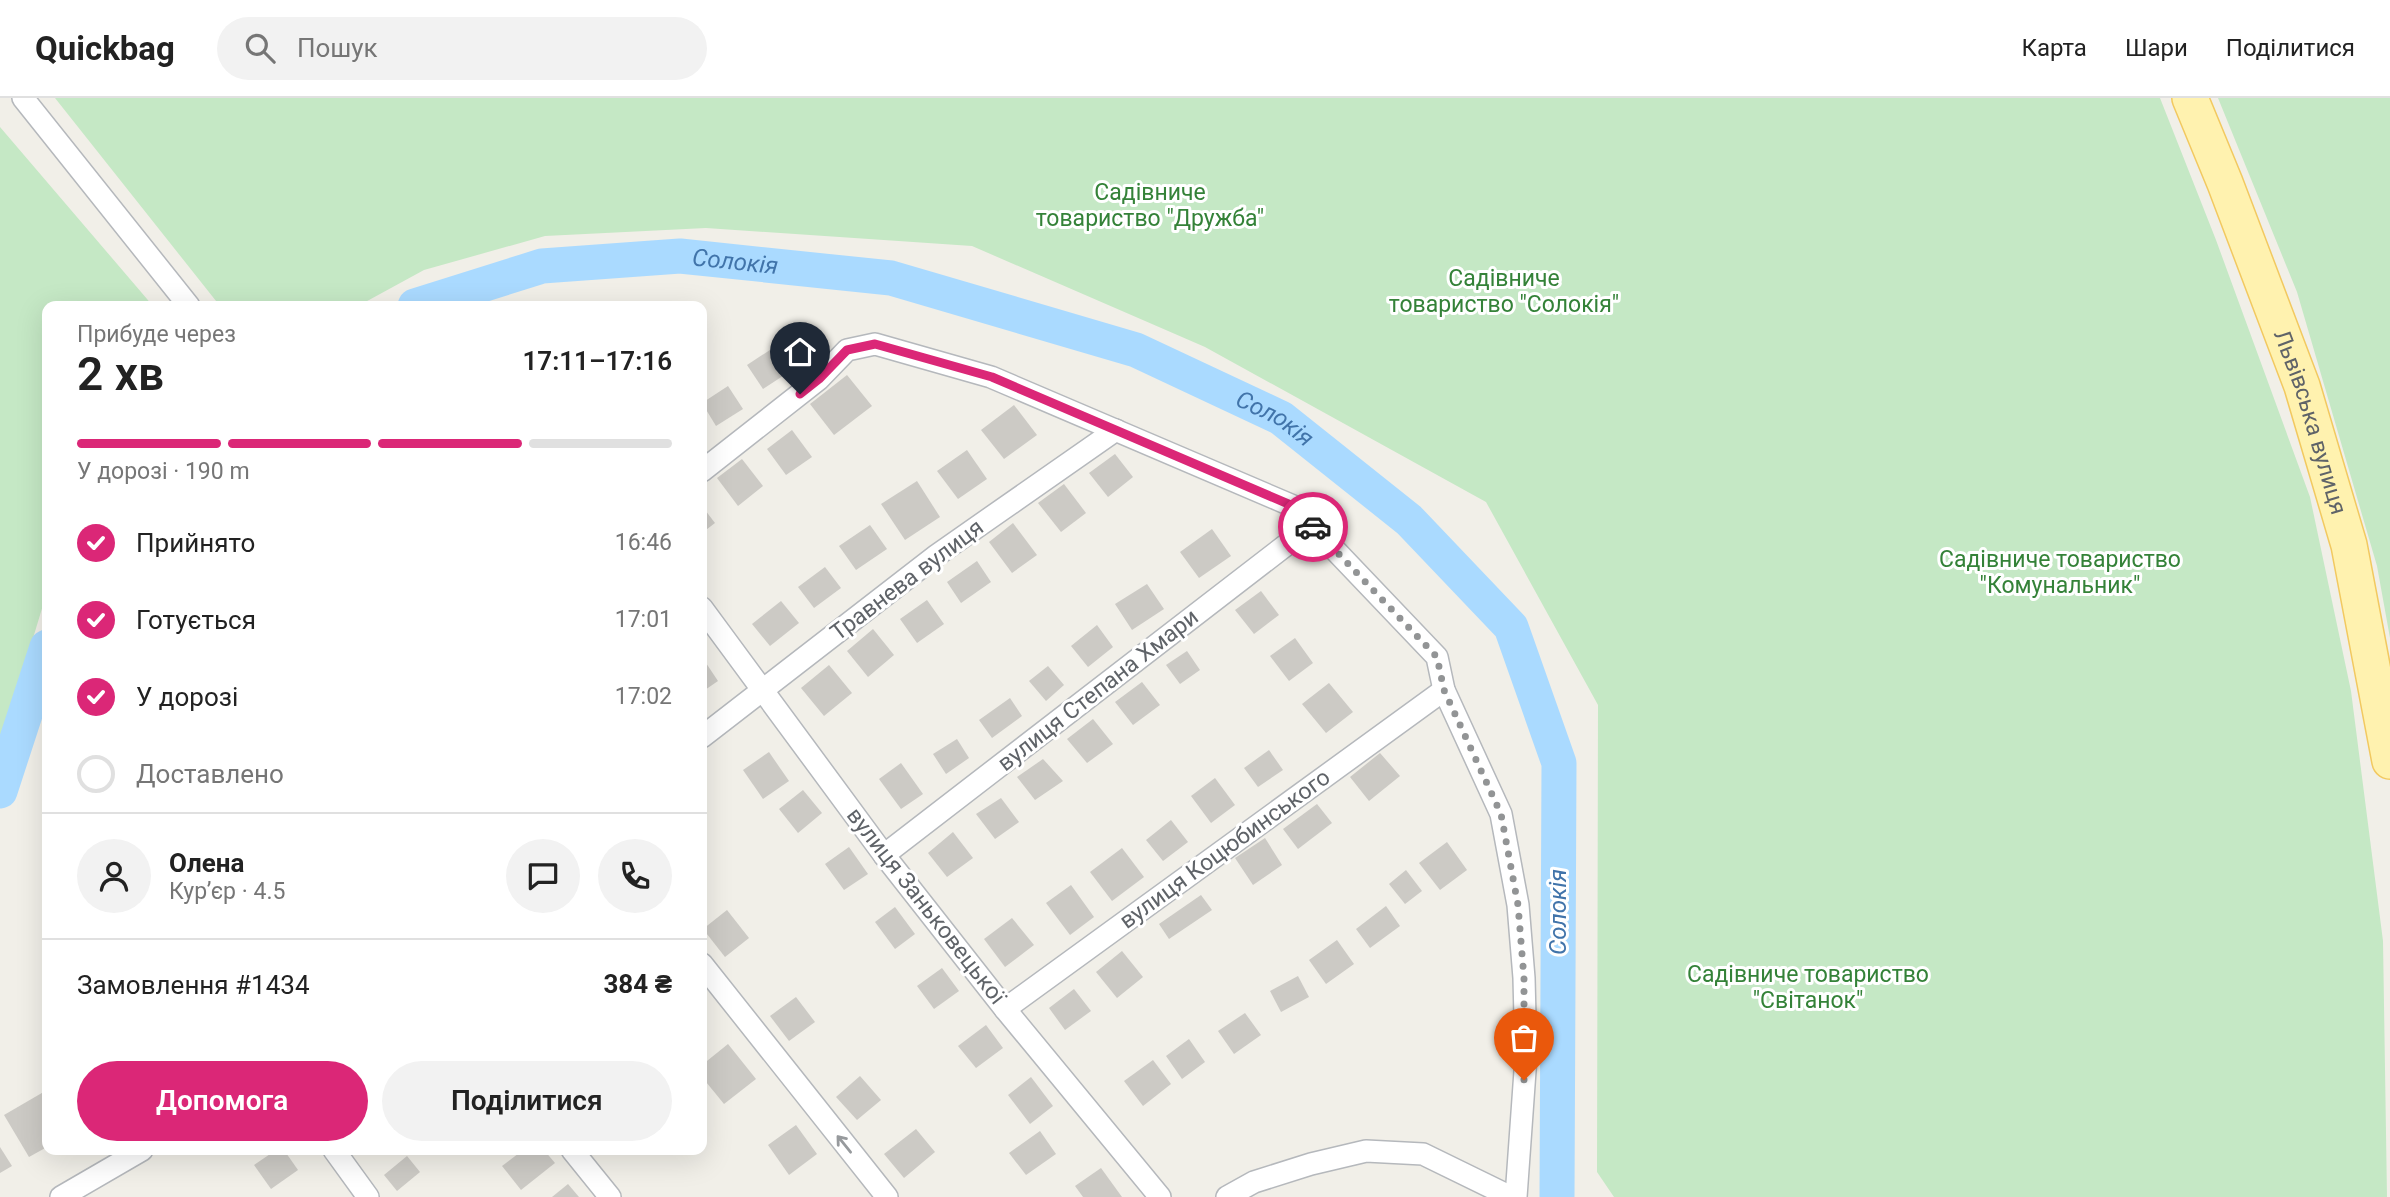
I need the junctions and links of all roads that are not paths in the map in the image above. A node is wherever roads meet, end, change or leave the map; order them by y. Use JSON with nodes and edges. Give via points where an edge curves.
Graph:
{"nodes":[{"id":1,"x":23,"y":98,"type":"edge"},
{"id":2,"x":2190,"y":98,"type":"edge"},
{"id":3,"x":185,"y":301,"type":"edge"},
{"id":4,"x":1116,"y":430,"type":"junction"},
{"id":5,"x":707,"y":467,"type":"edge"},
{"id":6,"x":1312,"y":525,"type":"junction"},
{"id":7,"x":707,"y":615,"type":"edge"},
{"id":8,"x":762,"y":689,"type":"junction"},
{"id":9,"x":1444,"y":690,"type":"junction"},
{"id":10,"x":707,"y":733,"type":"edge"},
{"id":11,"x":2390,"y":761,"type":"edge"},
{"id":12,"x":884,"y":855,"type":"junction"},
{"id":13,"x":707,"y":970,"type":"edge"},
{"id":14,"x":1005,"y":1009,"type":"junction"},
{"id":15,"x":133,"y":1155,"type":"edge"},
{"id":16,"x":338,"y":1155,"type":"edge"},
{"id":17,"x":576,"y":1155,"type":"edge"},
{"id":18,"x":61,"y":1197,"type":"edge"},
{"id":19,"x":368,"y":1197,"type":"edge"},
{"id":20,"x":610,"y":1197,"type":"edge"},
{"id":21,"x":887,"y":1197,"type":"edge"},
{"id":22,"x":1160,"y":1197,"type":"edge"},
{"id":23,"x":1227,"y":1197,"type":"edge"},
{"id":24,"x":1514,"y":1197,"type":"edge"}],
"edges":[{"from":1,"to":3,"type":"street"},
{"from":2,"to":11,"type":"main road","name":"Львівська вулиця","via":[[2302,386],[2348,545]]},
{"from":4,"to":5,"type":"street","via":[[992,377],[875,344],[847,350],[819,379]]},
{"from":4,"to":6,"type":"street","via":[[1293,506]]},
{"from":4,"to":8,"type":"street","name":"Травнева вулиця","via":[[937,555]]},
{"from":6,"to":9,"type":"street","via":[[1437,657]]},
{"from":6,"to":12,"type":"street","name":"вулиця Степана Хмари"},
{"from":7,"to":8,"type":"street","name":"вулиця Заньковецької"},
{"from":8,"to":10,"type":"street","name":"Травнева вулиця"},
{"from":8,"to":12,"type":"street","name":"вулиця Заньковецької"},
{"from":9,"to":14,"type":"street","name":"вулиця Коцюбинського"},
{"from":9,"to":24,"type":"street","via":[[1501,814],[1518,905],[1526,1057]]},
{"from":12,"to":14,"type":"street","name":"вулиця Заньковецької"},
{"from":21,"to":13,"type":"street","one_way":true},
{"from":14,"to":22,"type":"street","name":"вулиця Заньковецької"},
{"from":15,"to":18,"type":"street"},
{"from":16,"to":19,"type":"street"},
{"from":17,"to":20,"type":"street"},
{"from":23,"to":24,"type":"street","via":[[1254,1182],[1366,1151],[1423,1154]]}]}
